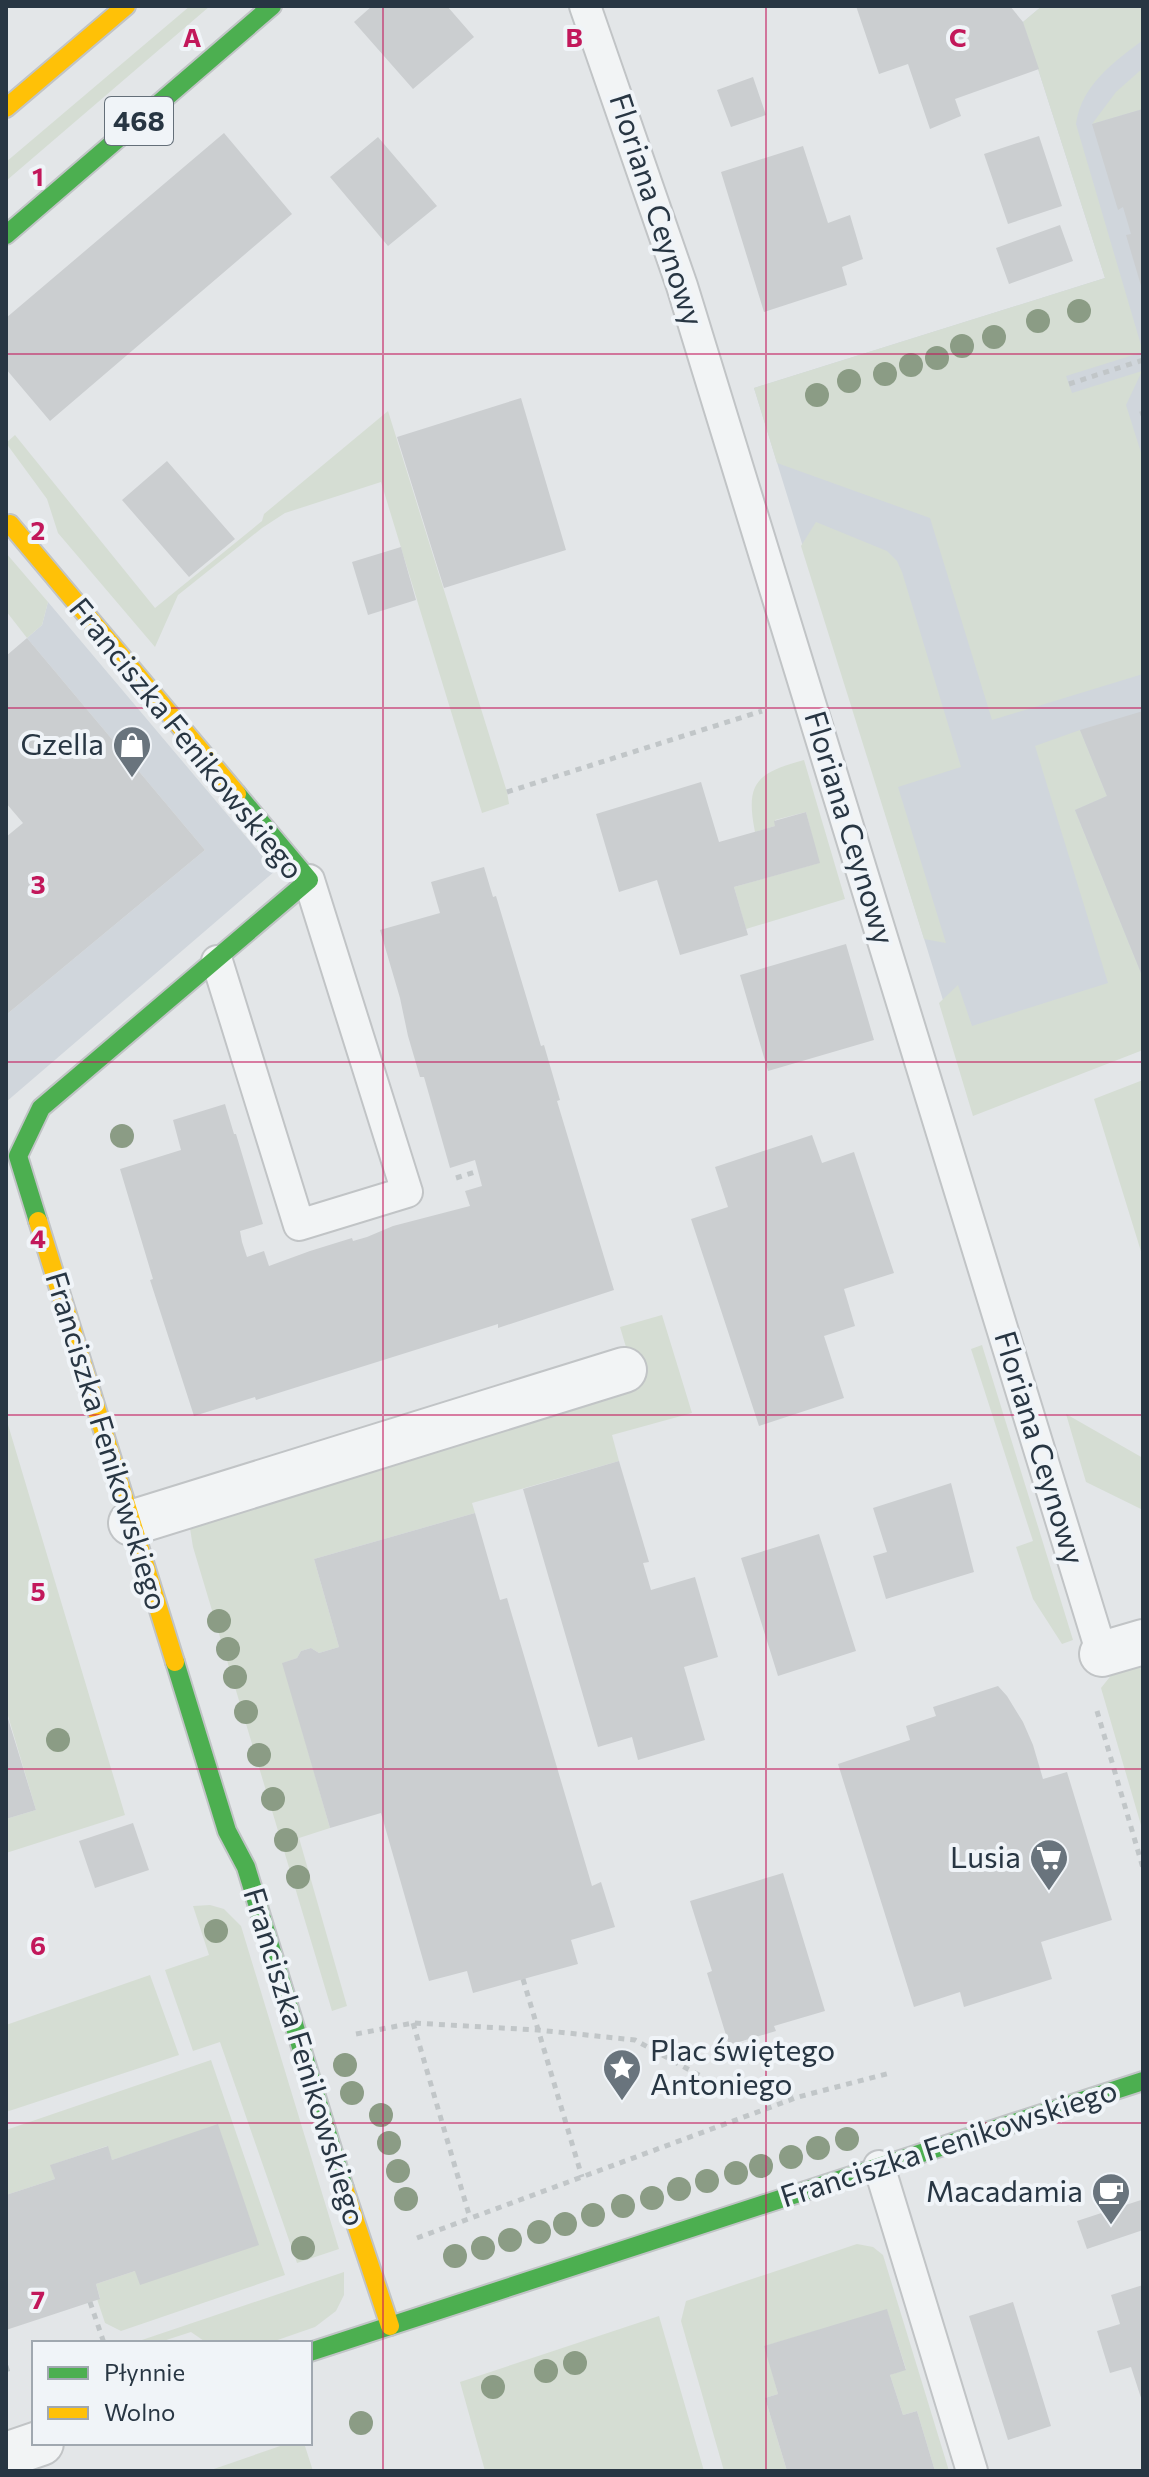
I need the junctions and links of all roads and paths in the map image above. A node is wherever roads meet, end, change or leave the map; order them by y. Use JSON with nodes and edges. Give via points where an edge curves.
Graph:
{"nodes":[{"id":1,"x":126,"y":6,"type":"edge"},
{"id":2,"x":272,"y":6,"type":"edge"},
{"id":3,"x":585,"y":6,"type":"edge"},
{"id":4,"x":6,"y":108,"type":"edge"},
{"id":5,"x":6,"y":235,"type":"edge"},
{"id":6,"x":1143,"y":360,"type":"edge"},
{"id":7,"x":1069,"y":384,"type":"dead end"},
{"id":8,"x":10,"y":524,"type":"dead end"},
{"id":9,"x":808,"y":696,"type":"junction"},
{"id":10,"x":507,"y":792,"type":"dead end"},
{"id":11,"x":309,"y":880,"type":"junction"},
{"id":12,"x":217,"y":961,"type":"junction"},
{"id":13,"x":478,"y":1171,"type":"dead end"},
{"id":14,"x":443,"y":1182,"type":"dead end"},
{"id":15,"x":624,"y":1370,"type":"dead end"},
{"id":16,"x":131,"y":1523,"type":"junction"},
{"id":17,"x":1143,"y":1642,"type":"edge"},
{"id":18,"x":1102,"y":1654,"type":"joint"},
{"id":19,"x":1093,"y":1696,"type":"dead end"},
{"id":20,"x":1142,"y":1858,"type":"edge"},
{"id":21,"x":1143,"y":1868,"type":"edge"},
{"id":22,"x":523,"y":1979,"type":"dead end"},
{"id":23,"x":413,"y":2023,"type":"junction"},
{"id":24,"x":538,"y":2030,"type":"junction"},
{"id":25,"x":300,"y":2041,"type":"junction"},
{"id":26,"x":890,"y":2073,"type":"dead end"},
{"id":27,"x":1143,"y":2081,"type":"edge"},
{"id":28,"x":798,"y":2097,"type":"junction"},
{"id":29,"x":879,"y":2166,"type":"junction"},
{"id":30,"x":582,"y":2177,"type":"junction"},
{"id":31,"x":470,"y":2218,"type":"junction"},
{"id":32,"x":416,"y":2238,"type":"dead end"},
{"id":33,"x":90,"y":2302,"type":"dead end"},
{"id":34,"x":390,"y":2326,"type":"junction"},
{"id":35,"x":103,"y":2341,"type":"edge"},
{"id":36,"x":312,"y":2351,"type":"edge"},
{"id":37,"x":6,"y":2366,"type":"edge"},
{"id":38,"x":9,"y":2376,"type":"dead end"},
{"id":39,"x":35,"y":2445,"type":"edge"},
{"id":40,"x":6,"y":2455,"type":"edge"},
{"id":41,"x":972,"y":2471,"type":"edge"}],
"edges":[{"from":1,"to":4,"type":"street"},
{"from":2,"to":5,"type":"street","number":"468"},
{"from":3,"to":9,"type":"lane","name":"Floriana Ceynowy","via":[[682,286]]},
{"from":6,"to":7,"type":"path"},
{"from":8,"to":11,"type":"street","name":"Franciszka Fenikowskiego"},
{"from":9,"to":10,"type":"path"},
{"from":9,"to":18,"type":"lane","name":"Floriana Ceynowy"},
{"from":11,"to":12,"type":"street","name":"Franciszka Fenikowskiego"},
{"from":11,"to":12,"type":"lane","via":[[407,1192],[299,1225]]},
{"from":12,"to":16,"type":"street","name":"Franciszka Fenikowskiego","via":[[41,1108],[18,1156]]},
{"from":13,"to":14,"type":"path"},
{"from":15,"to":16,"type":"street"},
{"from":16,"to":25,"type":"street","name":"Franciszka Fenikowskiego","via":[[227,1831],[246,1867]]},
{"from":17,"to":18,"type":"street"},
{"from":19,"to":20,"type":"path"},
{"from":20,"to":21,"type":"path"},
{"from":22,"to":24,"type":"path"},
{"from":23,"to":24,"type":"path"},
{"from":23,"to":25,"type":"path"},
{"from":23,"to":31,"type":"path"},
{"from":24,"to":28,"type":"path","via":[[635,2040],[706,2079]]},
{"from":24,"to":30,"type":"path"},
{"from":25,"to":34,"type":"street","name":"Franciszka Fenikowskiego"},
{"from":26,"to":28,"type":"path"},
{"from":27,"to":29,"type":"street","name":"Franciszka Fenikowskiego"},
{"from":28,"to":30,"type":"path"},
{"from":29,"to":34,"type":"street","name":"Franciszka Fenikowskiego"},
{"from":29,"to":41,"type":"lane"},
{"from":30,"to":31,"type":"path"},
{"from":31,"to":32,"type":"path"},
{"from":33,"to":35,"type":"path"},
{"from":34,"to":36,"type":"street","name":"Franciszka Fenikowskiego"},
{"from":37,"to":38,"type":"path"},
{"from":39,"to":40,"type":"street"}]}
